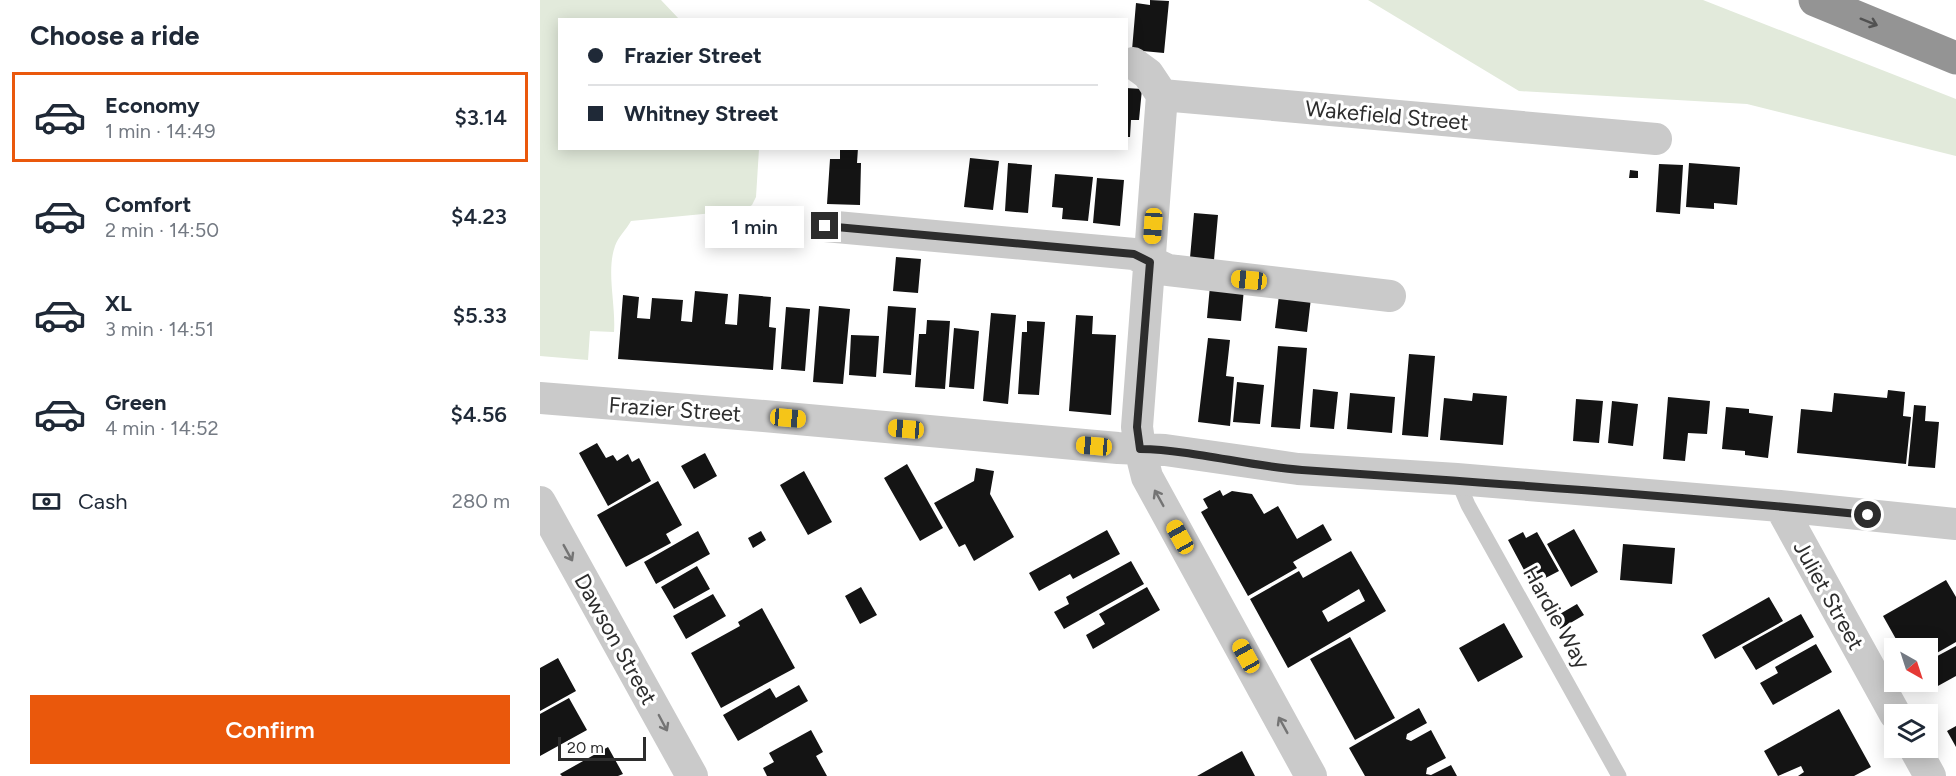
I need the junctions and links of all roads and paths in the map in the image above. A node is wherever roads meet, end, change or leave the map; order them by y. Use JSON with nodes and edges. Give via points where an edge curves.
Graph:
{"nodes":[{"id":1,"x":1815,"y":0,"type":"edge"},
{"id":2,"x":1956,"y":58,"type":"edge"},
{"id":3,"x":1133,"y":63,"type":"dead end"},
{"id":4,"x":1162,"y":95,"type":"junction"},
{"id":5,"x":1656,"y":139,"type":"dead end"},
{"id":6,"x":825,"y":226,"type":"dead end"},
{"id":7,"x":1150,"y":262,"type":"junction"},
{"id":8,"x":1390,"y":296,"type":"dead end"},
{"id":9,"x":540,"y":398,"type":"edge"},
{"id":10,"x":1140,"y":449,"type":"junction"},
{"id":11,"x":1457,"y":479,"type":"junction"},
{"id":12,"x":540,"y":501,"type":"edge"},
{"id":13,"x":1780,"y":506,"type":"junction"},
{"id":14,"x":1956,"y":524,"type":"edge"},
{"id":15,"x":1889,"y":704,"type":"edge"},
{"id":16,"x":1920,"y":758,"type":"edge"},
{"id":17,"x":692,"y":776,"type":"edge"},
{"id":18,"x":1311,"y":776,"type":"edge"},
{"id":19,"x":1619,"y":776,"type":"edge"},
{"id":20,"x":1930,"y":776,"type":"edge"}],
"edges":[{"from":1,"to":2,"type":"highway","one_way":true},
{"from":3,"to":4,"type":"street","via":[[1148,74]]},
{"from":4,"to":5,"type":"street","name":"Wakefield Street"},
{"from":4,"to":7,"type":"street"},
{"from":6,"to":7,"type":"street","via":[[1134,254]]},
{"from":7,"to":8,"type":"street","via":[[1168,270]]},
{"from":7,"to":10,"type":"street","via":[[1137,427]]},
{"from":9,"to":10,"type":"street","name":"Frazier Street"},
{"from":10,"to":11,"type":"street","name":"Frazier Street","via":[[1298,469]]},
{"from":18,"to":10,"type":"street","one_way":true,"via":[[1148,477]]},
{"from":11,"to":13,"type":"street","name":"Frazier Street"},
{"from":11,"to":19,"type":"lane","name":"Hardie Way","via":[[1468,506]]},
{"from":12,"to":17,"type":"street","name":"Dawson Street","one_way":true},
{"from":13,"to":14,"type":"street","name":"Frazier Street"},
{"from":13,"to":15,"type":"street","name":"Juliet Street"},
{"from":16,"to":20,"type":"street"}]}
